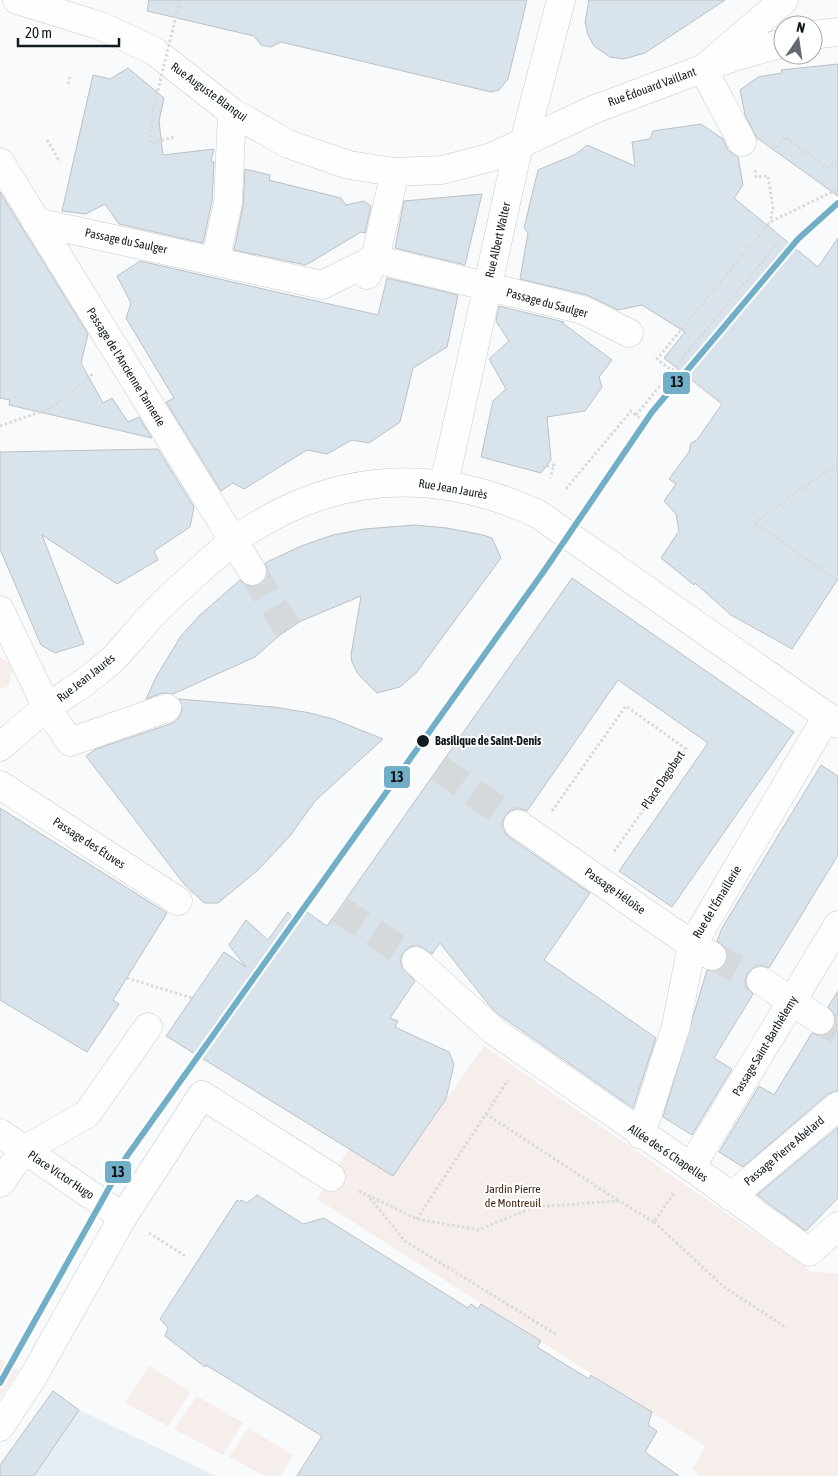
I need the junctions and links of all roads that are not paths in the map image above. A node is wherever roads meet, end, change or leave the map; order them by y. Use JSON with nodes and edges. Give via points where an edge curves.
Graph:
{"nodes":[{"id":1,"x":17,"y":0,"type":"edge"},
{"id":2,"x":561,"y":0,"type":"edge"},
{"id":3,"x":784,"y":0,"type":"edge"},
{"id":4,"x":838,"y":32,"type":"edge"},
{"id":5,"x":823,"y":34,"type":"edge"},
{"id":6,"x":773,"y":46,"type":"edge"},
{"id":7,"x":703,"y":69,"type":"junction"},
{"id":8,"x":232,"y":112,"type":"junction"},
{"id":9,"x":742,"y":142,"type":"dead end"},
{"id":10,"x":522,"y":143,"type":"junction"},
{"id":11,"x":0,"y":162,"type":"edge"},
{"id":12,"x":395,"y":172,"type":"junction"},
{"id":13,"x":36,"y":222,"type":"junction"},
{"id":14,"x":215,"y":261,"type":"junction"},
{"id":15,"x":370,"y":270,"type":"junction"},
{"id":16,"x":488,"y":287,"type":"junction"},
{"id":17,"x":630,"y":333,"type":"dead end"},
{"id":18,"x":444,"y":484,"type":"junction"},
{"id":19,"x":233,"y":541,"type":"junction"},
{"id":20,"x":252,"y":571,"type":"tunnel mouth"},
{"id":21,"x":0,"y":610,"type":"edge"},
{"id":22,"x":46,"y":708,"type":"junction"},
{"id":23,"x":167,"y":708,"type":"dead end"},
{"id":24,"x":833,"y":720,"type":"edge"},
{"id":25,"x":0,"y":747,"type":"edge"},
{"id":26,"x":0,"y":785,"type":"edge"},
{"id":27,"x":526,"y":830,"type":"tunnel mouth"},
{"id":28,"x":178,"y":900,"type":"dead end"},
{"id":29,"x":838,"y":925,"type":"edge"},
{"id":30,"x":702,"y":951,"type":"junction"},
{"id":31,"x":416,"y":962,"type":"tunnel mouth"},
{"id":32,"x":761,"y":981,"type":"tunnel mouth"},
{"id":33,"x":792,"y":1001,"type":"junction"},
{"id":34,"x":820,"y":1020,"type":"tunnel mouth"},
{"id":35,"x":148,"y":1027,"type":"dead end"},
{"id":36,"x":838,"y":1106,"type":"edge"},
{"id":37,"x":0,"y":1133,"type":"edge"},
{"id":38,"x":641,"y":1135,"type":"junction"},
{"id":39,"x":24,"y":1150,"type":"junction"},
{"id":40,"x":691,"y":1167,"type":"junction"},
{"id":41,"x":331,"y":1177,"type":"road end"},
{"id":42,"x":0,"y":1183,"type":"edge"},
{"id":43,"x":731,"y":1197,"type":"junction"},
{"id":44,"x":123,"y":1217,"type":"junction"},
{"id":45,"x":838,"y":1226,"type":"edge"},
{"id":46,"x":0,"y":1427,"type":"edge"}],
"edges":[{"from":1,"to":8,"type":"street","name":"Rue Auguste Blanqui","via":[[101,26],[154,51]]},
{"from":2,"to":10,"type":"street","name":"Rue Albert Walter"},
{"from":3,"to":7,"type":"street"},
{"from":4,"to":5,"type":"street"},
{"from":6,"to":7,"type":"street","name":"Rue Édouard Vaillant"},
{"from":7,"to":9,"type":"street"},
{"from":7,"to":10,"type":"street","name":"Rue Édouard Vaillant","via":[[595,108]]},
{"from":8,"to":12,"type":"street","name":"Rue Auguste Blanqui","via":[[288,144],[349,165]]},
{"from":8,"to":14,"type":"street","via":[[228,203]]},
{"from":10,"to":12,"type":"street","name":"Rue Auguste Blanqui","via":[[492,157],[442,170]]},
{"from":10,"to":16,"type":"street","name":"Rue Albert Walter"},
{"from":11,"to":13,"type":"street","name":"Passage de l'Ancienne Tannerie"},
{"from":12,"to":15,"type":"street"},
{"from":13,"to":14,"type":"street","name":"Passage du Saulger"},
{"from":13,"to":19,"type":"street","name":"Passage de l'Ancienne Tannerie"},
{"from":14,"to":15,"type":"street","name":"Passage du Saulger","via":[[322,285]]},
{"from":15,"to":16,"type":"street","name":"Passage du Saulger"},
{"from":16,"to":17,"type":"street","name":"Passage du Saulger","via":[[583,310]]},
{"from":16,"to":18,"type":"street","name":"Rue Albert Walter"},
{"from":18,"to":19,"type":"street","name":"Rue Jean Jaurès","via":[[405,481],[338,490],[270,518]]},
{"from":18,"to":24,"type":"street","name":"Rue Jean Jaurès","via":[[506,499],[538,514]]},
{"from":19,"to":20,"type":"street","name":"Passage de l'Ancienne Tannerie"},
{"from":19,"to":22,"type":"street","name":"Rue Jean Jaurès","via":[[157,611],[112,660],[78,688]]},
{"from":21,"to":22,"type":"street"},
{"from":22,"to":23,"type":"street","via":[[70,742]]},
{"from":22,"to":25,"type":"street","name":"Rue Jean Jaurès"},
{"from":24,"to":30,"type":"street","name":"Rue de l'Émaillerie"},
{"from":26,"to":28,"type":"street","name":"Passage des Étuves"},
{"from":27,"to":30,"type":"street","name":"Passage Héloïse"},
{"from":29,"to":33,"type":"street","name":"Passage Saint-Barthélemy"},
{"from":30,"to":38,"type":"street","name":"Rue de l'Émaillerie"},
{"from":31,"to":38,"type":"street","name":"Allée des 6 Chapelles","via":[[494,1031]]},
{"from":32,"to":33,"type":"street"},
{"from":33,"to":34,"type":"street"},
{"from":33,"to":40,"type":"street","name":"Passage Saint-Barthélemy"},
{"from":35,"to":39,"type":"street","name":"Place Victor Hugo","via":[[87,1114]]},
{"from":36,"to":43,"type":"street","name":"Passage Pierre Abélard"},
{"from":37,"to":39,"type":"street"},
{"from":38,"to":40,"type":"street","name":"Allée des 6 Chapelles"},
{"from":39,"to":42,"type":"street"},
{"from":39,"to":44,"type":"street","name":"Place Victor Hugo"},
{"from":40,"to":43,"type":"street","name":"Allée des 6 Chapelles"},
{"from":41,"to":44,"type":"street","via":[[202,1095]]},
{"from":43,"to":45,"type":"street","name":"Allée des 6 Chapelles","via":[[809,1252]]},
{"from":44,"to":46,"type":"street","via":[[33,1377]]}]}
